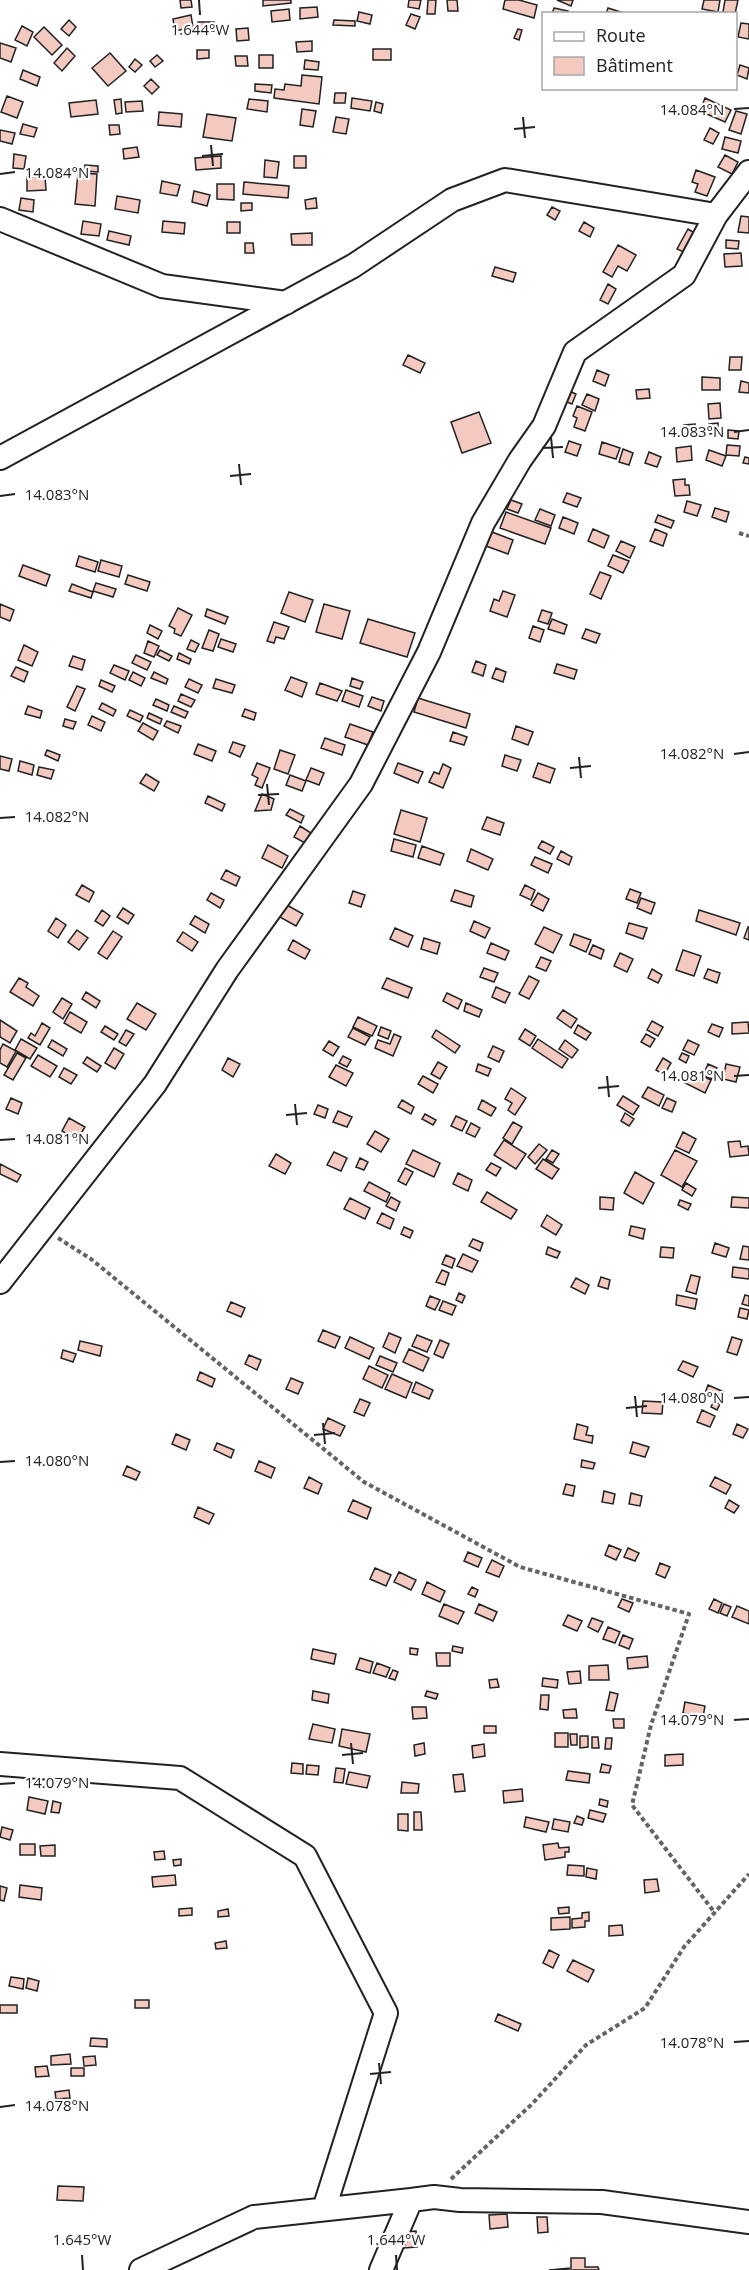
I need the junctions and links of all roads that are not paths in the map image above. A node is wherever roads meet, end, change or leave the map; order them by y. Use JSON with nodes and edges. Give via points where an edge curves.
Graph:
{"nodes":[{"id":1,"x":749,"y":172,"type":"edge"},
{"id":2,"x":716,"y":215,"type":"junction"},
{"id":3,"x":0,"y":219,"type":"edge"},
{"id":4,"x":286,"y":303,"type":"junction"},
{"id":5,"x":0,"y":458,"type":"edge"},
{"id":6,"x":0,"y":1282,"type":"edge"},
{"id":7,"x":0,"y":1764,"type":"edge"},
{"id":8,"x":411,"y":2199,"type":"junction"},
{"id":9,"x":324,"y":2209,"type":"junction"},
{"id":10,"x":749,"y":2222,"type":"edge"},
{"id":11,"x":141,"y":2270,"type":"edge"},
{"id":12,"x":381,"y":2270,"type":"edge"}],
"edges":[{"from":1,"to":2,"type":"street"},
{"from":2,"to":4,"type":"street","via":[[505,180],[452,200],[353,266]]},
{"from":2,"to":6,"type":"street","via":[[684,275],[575,352],[544,426],[483,522],[429,652],[361,784],[227,970],[155,1084]]},
{"from":3,"to":4,"type":"street","via":[[162,286]]},
{"from":4,"to":5,"type":"street"},
{"from":7,"to":9,"type":"street","via":[[180,1778],[305,1856],[386,2013]]},
{"from":8,"to":9,"type":"street"},
{"from":8,"to":10,"type":"street","via":[[602,2202]]},
{"from":8,"to":12,"type":"street"},
{"from":9,"to":11,"type":"street","via":[[254,2217]]}]}
